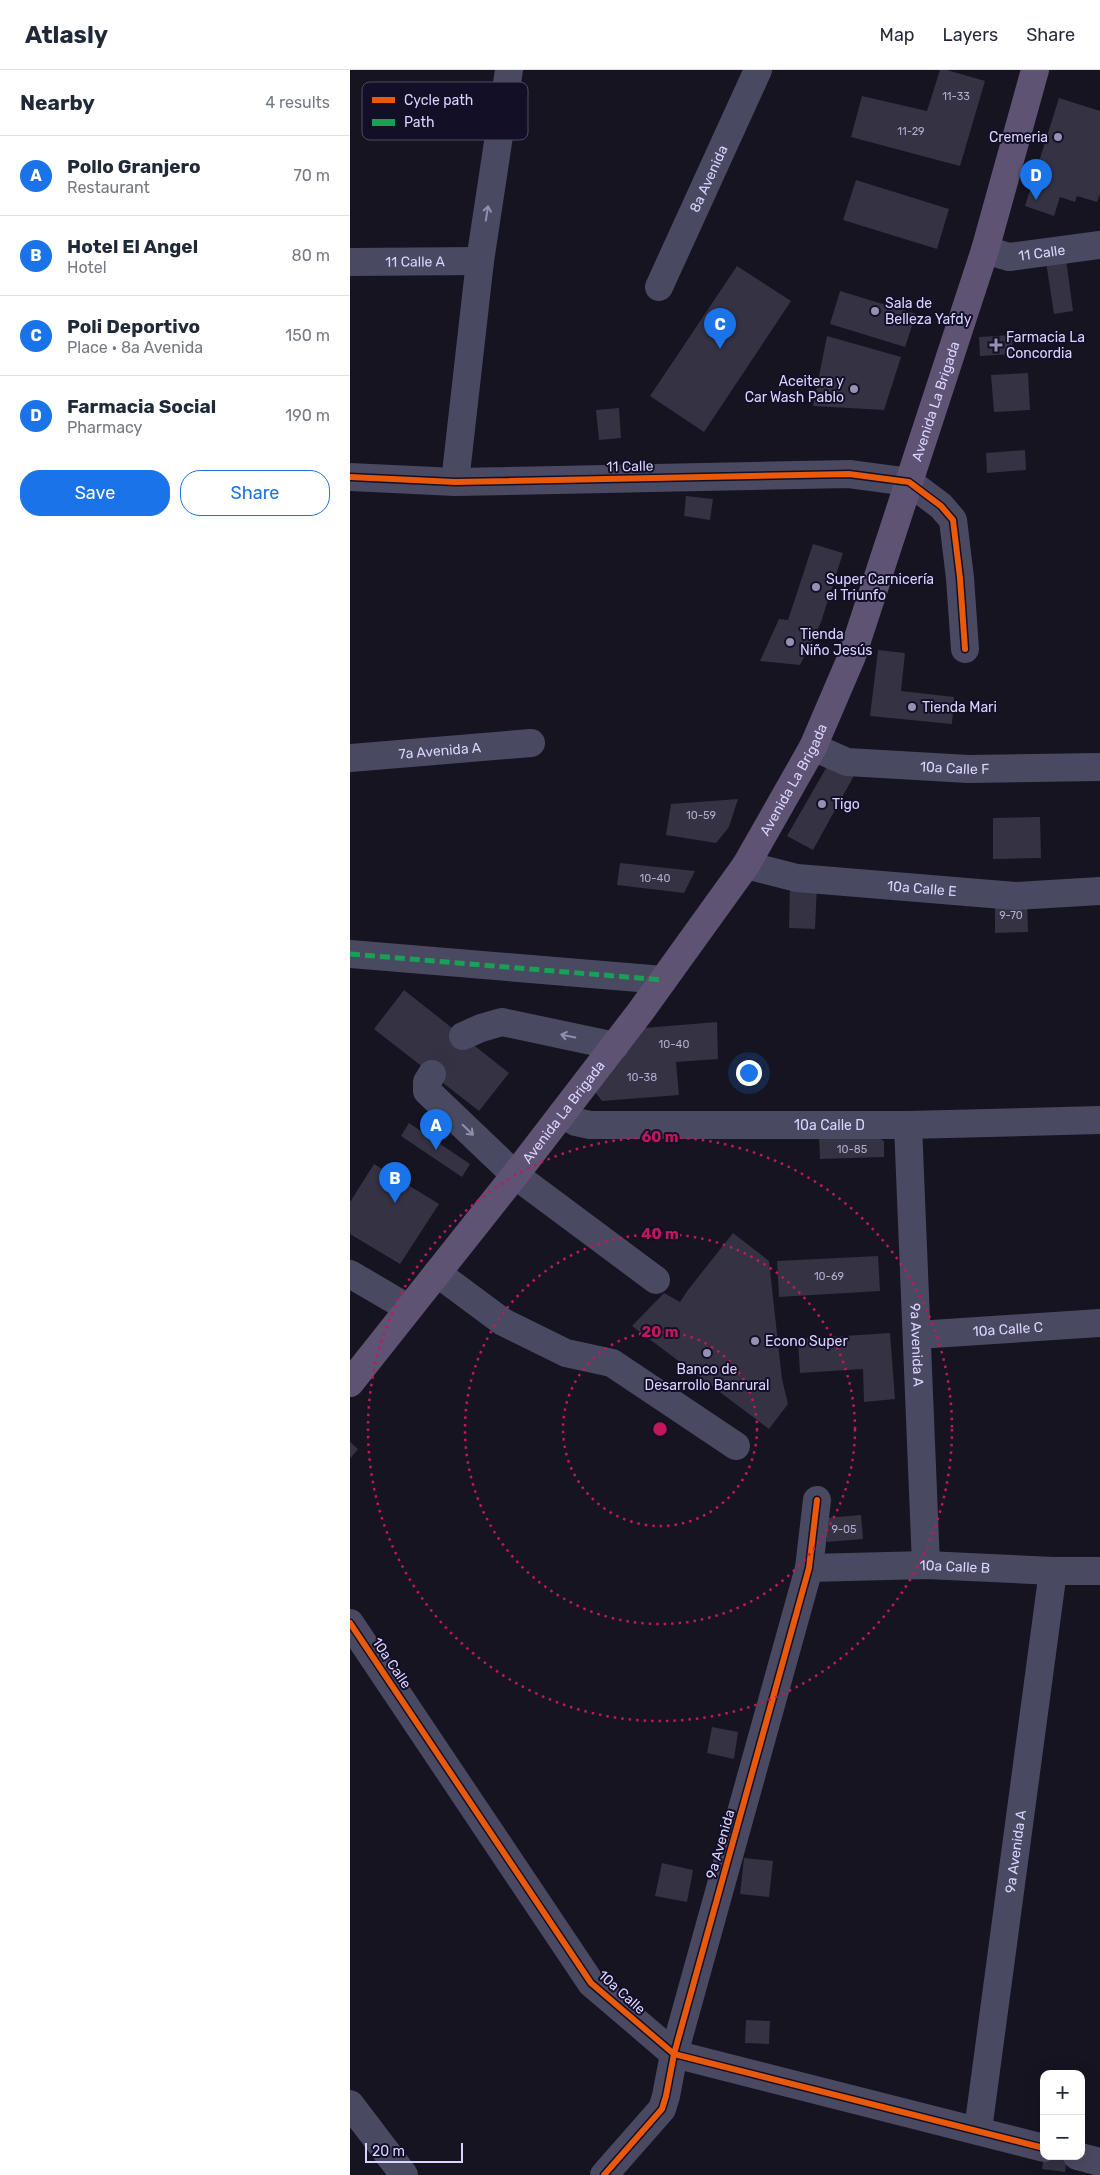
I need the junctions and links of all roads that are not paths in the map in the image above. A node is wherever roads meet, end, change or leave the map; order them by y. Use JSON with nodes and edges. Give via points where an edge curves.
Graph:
{"nodes":[{"id":1,"x":758,"y":70,"type":"edge"},
{"id":2,"x":1035,"y":70,"type":"edge"},
{"id":3,"x":498,"y":140,"type":"edge"},
{"id":4,"x":1100,"y":245,"type":"edge"},
{"id":5,"x":985,"y":250,"type":"junction"},
{"id":6,"x":480,"y":261,"type":"junction"},
{"id":7,"x":350,"y":262,"type":"edge"},
{"id":8,"x":659,"y":287,"type":"dead end"},
{"id":9,"x":350,"y":477,"type":"edge"},
{"id":10,"x":455,"y":482,"type":"junction"},
{"id":11,"x":909,"y":482,"type":"junction"},
{"id":12,"x":966,"y":649,"type":"dead end"},
{"id":13,"x":530,"y":743,"type":"dead end"},
{"id":14,"x":813,"y":747,"type":"junction"},
{"id":15,"x":350,"y":758,"type":"edge"},
{"id":16,"x":1100,"y":767,"type":"edge"},
{"id":17,"x":746,"y":865,"type":"junction"},
{"id":18,"x":1100,"y":891,"type":"edge"},
{"id":19,"x":350,"y":954,"type":"edge"},
{"id":20,"x":663,"y":980,"type":"junction"},
{"id":21,"x":463,"y":1036,"type":"tunnel mouth"},
{"id":22,"x":615,"y":1046,"type":"junction"},
{"id":23,"x":429,"y":1078,"type":"dead end"},
{"id":24,"x":562,"y":1114,"type":"junction"},
{"id":25,"x":1100,"y":1120,"type":"edge"},
{"id":26,"x":908,"y":1125,"type":"junction"},
{"id":27,"x":515,"y":1175,"type":"junction"},
{"id":28,"x":437,"y":1273,"type":"junction"},
{"id":29,"x":350,"y":1274,"type":"edge"},
{"id":30,"x":656,"y":1280,"type":"dead end"},
{"id":31,"x":408,"y":1308,"type":"junction"},
{"id":32,"x":1100,"y":1323,"type":"edge"},
{"id":33,"x":917,"y":1335,"type":"junction"},
{"id":34,"x":350,"y":1383,"type":"edge"},
{"id":35,"x":736,"y":1446,"type":"dead end"},
{"id":36,"x":817,"y":1500,"type":"dead end"},
{"id":37,"x":926,"y":1565,"type":"junction"},
{"id":38,"x":809,"y":1568,"type":"junction"},
{"id":39,"x":1054,"y":1571,"type":"junction"},
{"id":40,"x":1100,"y":1571,"type":"edge"},
{"id":41,"x":350,"y":1623,"type":"edge"},
{"id":42,"x":674,"y":2054,"type":"junction"},
{"id":43,"x":350,"y":2104,"type":"edge"},
{"id":44,"x":978,"y":2130,"type":"junction"},
{"id":45,"x":1040,"y":2147,"type":"edge"},
{"id":46,"x":404,"y":2175,"type":"edge"},
{"id":47,"x":604,"y":2175,"type":"edge"}],
"edges":[{"from":1,"to":8,"type":"street","name":"8a Avenida"},
{"from":2,"to":5,"type":"main road","name":"Avenida La Brigada"},
{"from":6,"to":3,"type":"street","one_way":true},
{"from":4,"to":5,"type":"street","name":"11 Calle","via":[[1009,257]]},
{"from":5,"to":11,"type":"main road","name":"Avenida La Brigada"},
{"from":6,"to":7,"type":"street","name":"11 Calle A"},
{"from":6,"to":10,"type":"street"},
{"from":9,"to":10,"type":"street","name":"11 Calle"},
{"from":10,"to":11,"type":"street","name":"11 Calle","via":[[849,474]]},
{"from":11,"to":12,"type":"street","via":[[941,506],[953,520]]},
{"from":11,"to":14,"type":"main road","name":"Avenida La Brigada","via":[[852,656]]},
{"from":13,"to":15,"type":"street","name":"7a Avenida A"},
{"from":14,"to":16,"type":"street","name":"10a Calle F","via":[[847,762],[968,769]]},
{"from":14,"to":17,"type":"main road","name":"Avenida La Brigada"},
{"from":17,"to":18,"type":"street","name":"10a Calle E","via":[[797,878],[1015,896]]},
{"from":17,"to":20,"type":"main road","name":"Avenida La Brigada"},
{"from":19,"to":20,"type":"street"},
{"from":20,"to":22,"type":"main road","name":"Avenida La Brigada"},
{"from":22,"to":21,"type":"street","one_way":true,"via":[[502,1022]]},
{"from":22,"to":24,"type":"main road","name":"Avenida La Brigada"},
{"from":23,"to":27,"type":"street","one_way":true,"via":[[427,1092]]},
{"from":24,"to":26,"type":"street","name":"10a Calle D","via":[[590,1125]]},
{"from":24,"to":27,"type":"main road","name":"Avenida La Brigada"},
{"from":25,"to":26,"type":"street","name":"10a Calle D"},
{"from":26,"to":33,"type":"street","name":"9a Avenida A"},
{"from":27,"to":28,"type":"main road","name":"Avenida La Brigada"},
{"from":27,"to":30,"type":"street"},
{"from":28,"to":31,"type":"main road","name":"Avenida La Brigada"},
{"from":28,"to":35,"type":"street","via":[[502,1322],[566,1353],[612,1363]]},
{"from":29,"to":31,"type":"street"},
{"from":31,"to":34,"type":"main road","name":"Avenida La Brigada"},
{"from":32,"to":33,"type":"street","name":"10a Calle C"},
{"from":33,"to":37,"type":"street","name":"9a Avenida A"},
{"from":36,"to":38,"type":"street","name":"9a Avenida"},
{"from":37,"to":38,"type":"street","name":"10a Calle B"},
{"from":37,"to":39,"type":"street","name":"10a Calle B"},
{"from":38,"to":42,"type":"street","name":"9a Avenida"},
{"from":39,"to":40,"type":"street","name":"10a Calle B"},
{"from":39,"to":44,"type":"street","name":"9a Avenida A"},
{"from":41,"to":42,"type":"street","name":"10a Calle","via":[[592,1983]]},
{"from":42,"to":44,"type":"street","name":"10a Calle"},
{"from":42,"to":47,"type":"street","name":"9a Avenida","via":[[662,2108]]},
{"from":43,"to":46,"type":"street"},
{"from":44,"to":45,"type":"street","name":"10a Calle"}]}
